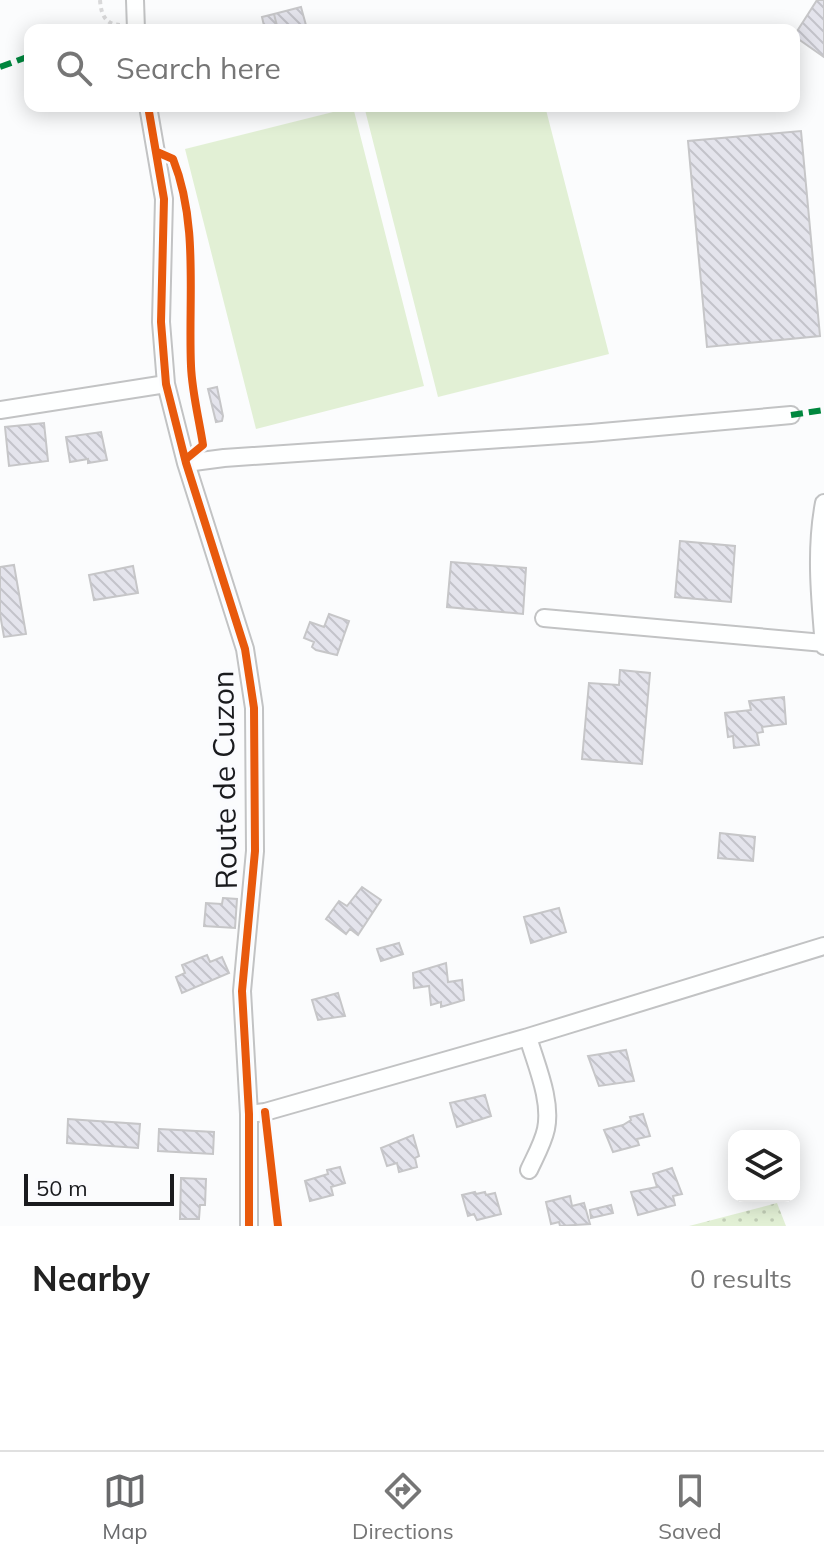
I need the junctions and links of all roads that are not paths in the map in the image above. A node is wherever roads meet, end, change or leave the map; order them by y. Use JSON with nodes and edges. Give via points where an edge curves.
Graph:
{"nodes":[{"id":1,"x":135,"y":0,"type":"edge"},
{"id":2,"x":136,"y":24,"type":"edge"},
{"id":3,"x":149,"y":112,"type":"edge"},
{"id":4,"x":166,"y":384,"type":"junction"},
{"id":5,"x":0,"y":410,"type":"edge"},
{"id":6,"x":791,"y":415,"type":"dead end"},
{"id":7,"x":186,"y":463,"type":"junction"},
{"id":8,"x":824,"y":503,"type":"edge"},
{"id":9,"x":544,"y":618,"type":"dead end"},
{"id":10,"x":824,"y":644,"type":"edge"},
{"id":11,"x":824,"y":946,"type":"edge"},
{"id":12,"x":528,"y":1037,"type":"junction"},
{"id":13,"x":249,"y":1114,"type":"junction"},
{"id":14,"x":529,"y":1170,"type":"dead end"},
{"id":15,"x":249,"y":1226,"type":"edge"}],
"edges":[{"from":1,"to":2,"type":"street"},
{"from":3,"to":4,"type":"street","name":"Route de Cuzon","via":[[164,199],[161,322]]},
{"from":4,"to":5,"type":"street"},
{"from":4,"to":7,"type":"street","name":"Route de Cuzon"},
{"from":6,"to":7,"type":"street"},
{"from":7,"to":13,"type":"street","name":"Route de Cuzon","via":[[245,649],[252,693],[255,851],[242,991]]},
{"from":8,"to":10,"type":"street","via":[[819,569]]},
{"from":9,"to":10,"type":"street"},
{"from":11,"to":12,"type":"street"},
{"from":12,"to":13,"type":"street"},
{"from":12,"to":14,"type":"street","via":[[547,1120]]},
{"from":13,"to":15,"type":"street","name":"Route de Cuzon"}]}
